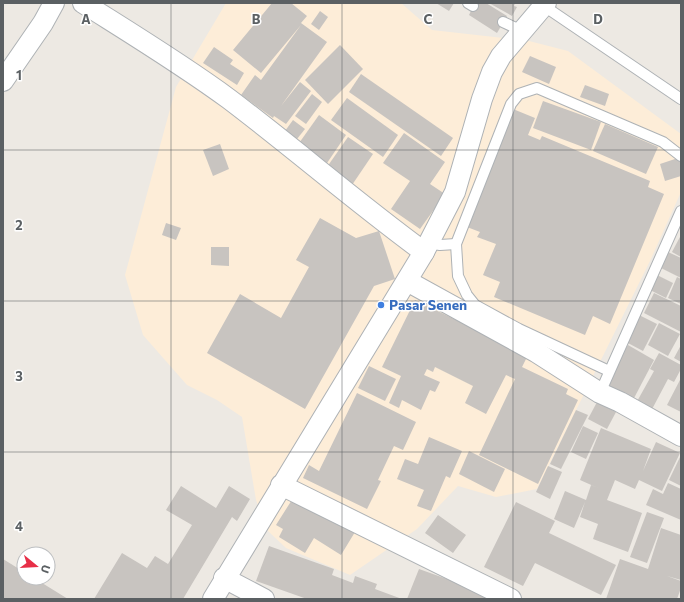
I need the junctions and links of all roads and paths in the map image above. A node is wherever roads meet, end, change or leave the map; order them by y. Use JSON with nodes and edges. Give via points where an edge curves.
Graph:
{"nodes":[{"id":1,"x":54,"y":3,"type":"edge"},
{"id":2,"x":83,"y":3,"type":"edge"},
{"id":3,"x":545,"y":4,"type":"edge"},
{"id":4,"x":503,"y":22,"type":"dead end"},
{"id":5,"x":524,"y":32,"type":"junction"},
{"id":6,"x":3,"y":81,"type":"edge"},
{"id":7,"x":681,"y":99,"type":"edge"},
{"id":8,"x":681,"y":156,"type":"edge"},
{"id":9,"x":681,"y":211,"type":"edge"},
{"id":10,"x":456,"y":244,"type":"junction"},
{"id":11,"x":426,"y":247,"type":"junction"},
{"id":12,"x":407,"y":282,"type":"junction"},
{"id":13,"x":609,"y":372,"type":"junction"},
{"id":14,"x":600,"y":393,"type":"junction"},
{"id":15,"x":681,"y":436,"type":"edge"},
{"id":16,"x":280,"y":485,"type":"junction"},
{"id":17,"x":224,"y":578,"type":"junction"},
{"id":18,"x":213,"y":599,"type":"edge"},
{"id":19,"x":264,"y":599,"type":"edge"},
{"id":20,"x":511,"y":599,"type":"edge"}],
"edges":[{"from":1,"to":6,"type":"street"},
{"from":2,"to":11,"type":"street","via":[[228,98],[381,220]]},
{"from":3,"to":5,"type":"street"},
{"from":3,"to":7,"type":"lane"},
{"from":4,"to":5,"type":"lane"},
{"from":5,"to":11,"type":"street","via":[[501,56],[492,72],[455,192]]},
{"from":8,"to":10,"type":"lane","via":[[662,142],[537,88],[519,94],[511,104]]},
{"from":9,"to":13,"type":"lane"},
{"from":10,"to":11,"type":"lane"},
{"from":10,"to":13,"type":"lane","via":[[458,276],[475,305]]},
{"from":11,"to":12,"type":"street"},
{"from":12,"to":14,"type":"street","via":[[536,352]]},
{"from":12,"to":16,"type":"street"},
{"from":13,"to":14,"type":"lane"},
{"from":14,"to":15,"type":"street"},
{"from":16,"to":17,"type":"street"},
{"from":16,"to":20,"type":"street"},
{"from":17,"to":18,"type":"street"},
{"from":17,"to":19,"type":"street"}]}
